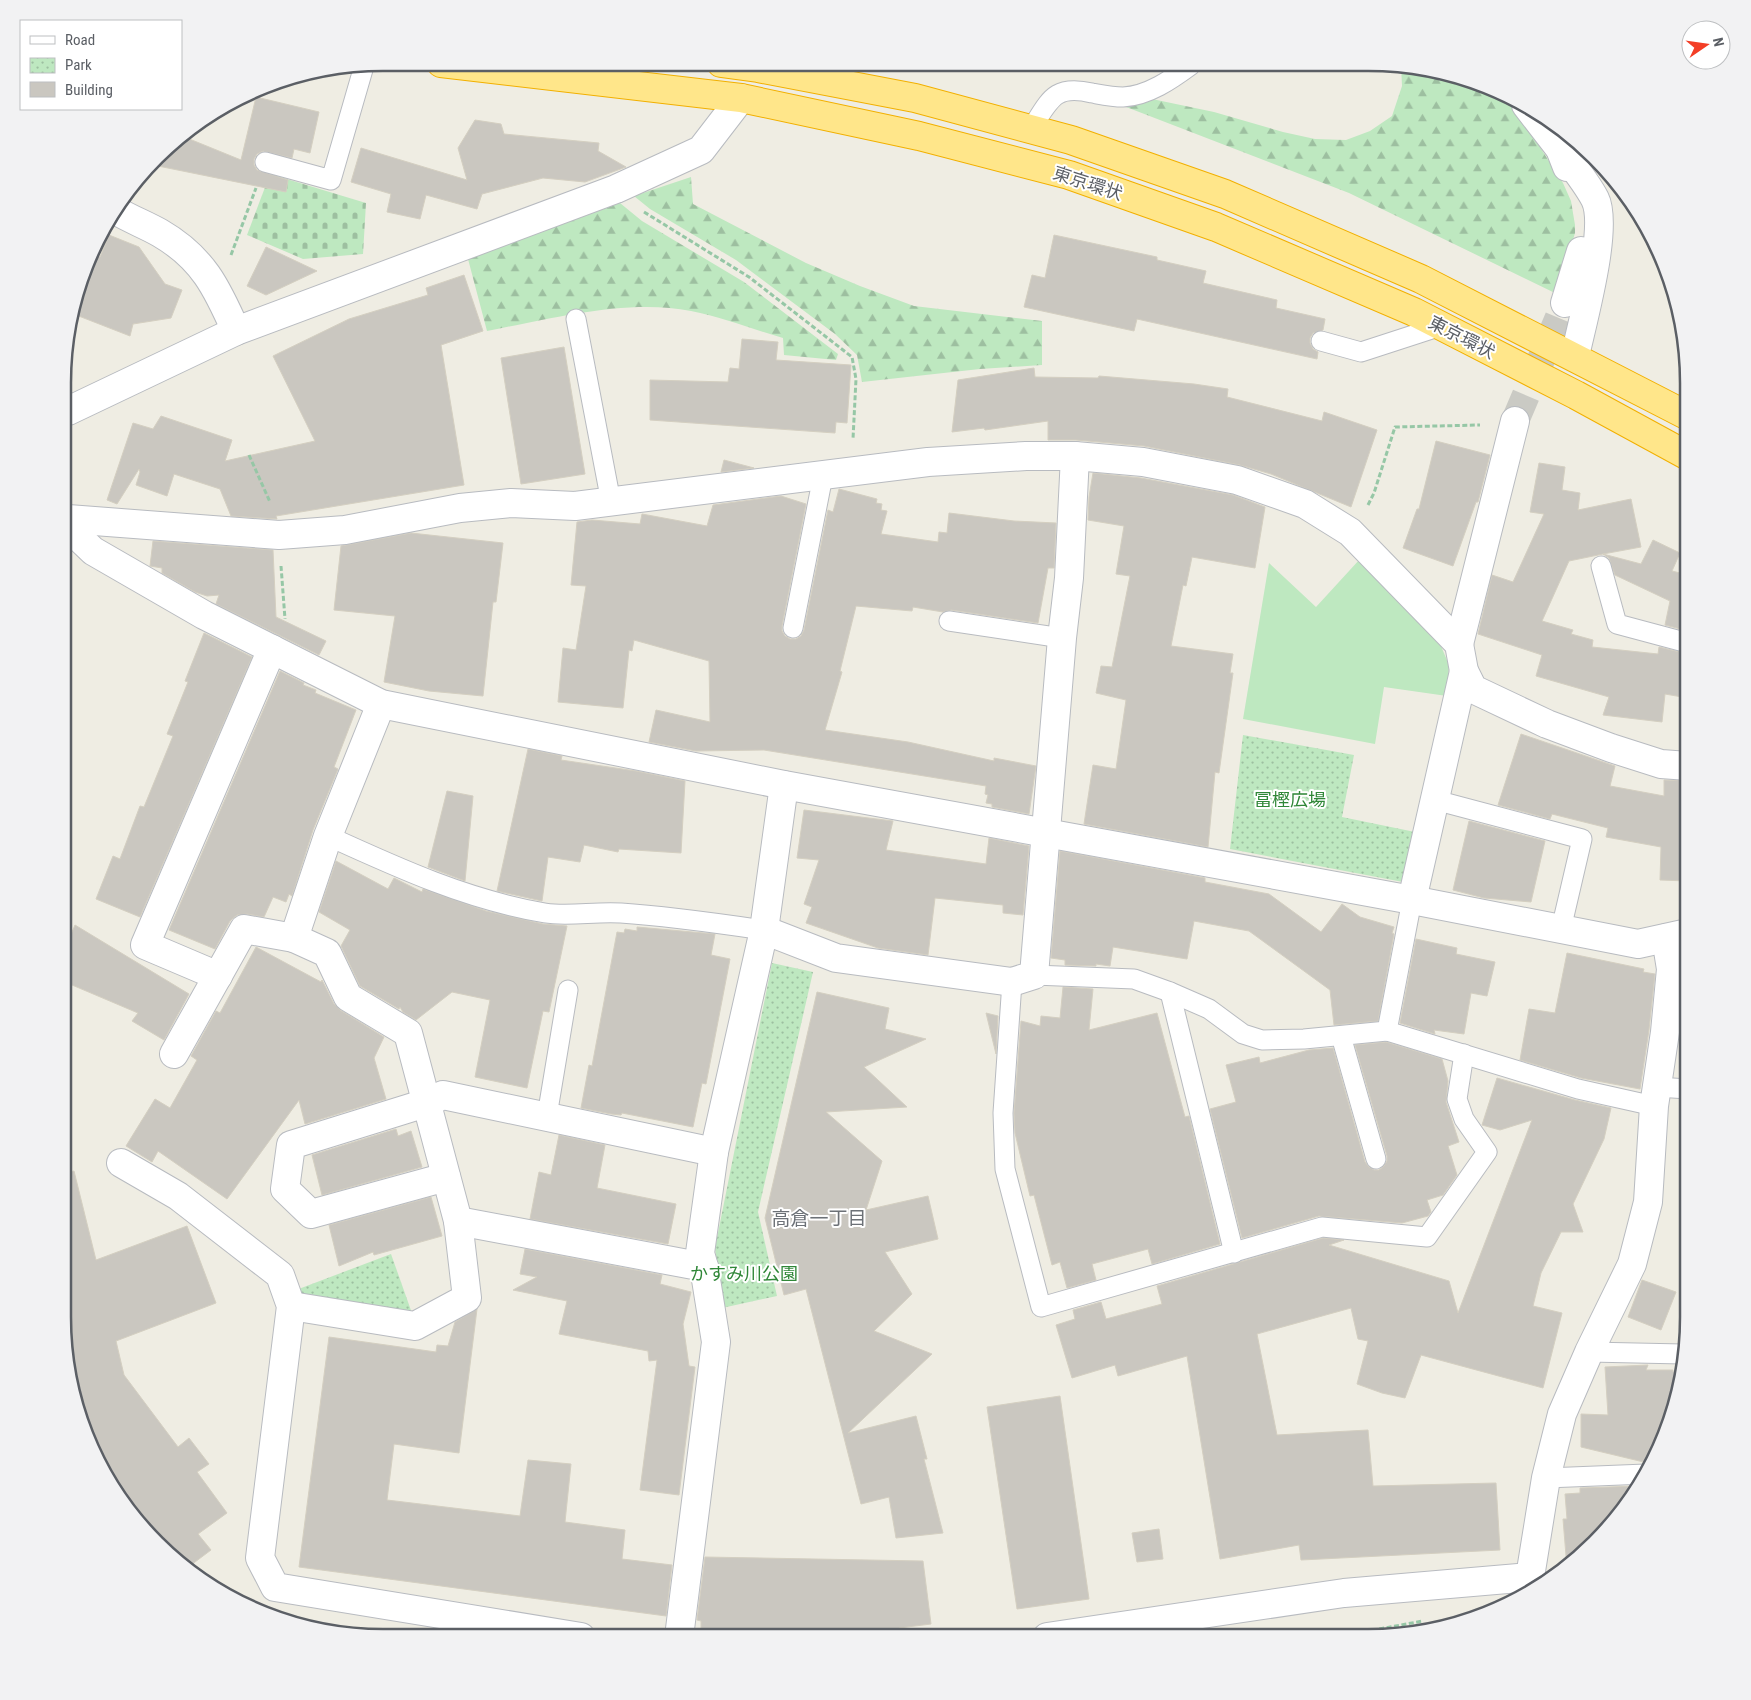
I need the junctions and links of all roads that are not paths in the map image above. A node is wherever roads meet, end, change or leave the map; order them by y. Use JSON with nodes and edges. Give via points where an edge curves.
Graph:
{"nodes":[{"id":1,"x":510,"y":71,"type":"edge"},
{"id":2,"x":774,"y":71,"type":"edge"},
{"id":3,"x":1183,"y":71,"type":"edge"},
{"id":4,"x":362,"y":72,"type":"edge"},
{"id":5,"x":741,"y":98,"type":"junction"},
{"id":6,"x":1540,"y":124,"type":"edge"},
{"id":7,"x":1032,"y":129,"type":"junction"},
{"id":8,"x":1560,"y":149,"type":"junction"},
{"id":9,"x":265,"y":162,"type":"road end"},
{"id":10,"x":1585,"y":168,"type":"edge"},
{"id":11,"x":122,"y":213,"type":"edge"},
{"id":12,"x":1565,"y":303,"type":"tunnel mouth"},
{"id":13,"x":576,"y":319,"type":"dead end"},
{"id":14,"x":1441,"y":326,"type":"junction"},
{"id":15,"x":236,"y":331,"type":"junction"},
{"id":16,"x":1321,"y":341,"type":"dead end"},
{"id":17,"x":1575,"y":356,"type":"junction"},
{"id":18,"x":71,"y":410,"type":"edge"},
{"id":19,"x":1680,"y":412,"type":"edge"},
{"id":20,"x":1514,"y":424,"type":"tunnel mouth"},
{"id":21,"x":1680,"y":452,"type":"edge"},
{"id":22,"x":1075,"y":456,"type":"junction"},
{"id":23,"x":823,"y":476,"type":"junction"},
{"id":24,"x":610,"y":502,"type":"junction"},
{"id":25,"x":71,"y":518,"type":"edge"},
{"id":26,"x":71,"y":530,"type":"edge"},
{"id":27,"x":1601,"y":566,"type":"dead end"},
{"id":28,"x":949,"y":622,"type":"dead end"},
{"id":29,"x":793,"y":628,"type":"dead end"},
{"id":30,"x":1062,"y":638,"type":"junction"},
{"id":31,"x":1680,"y":641,"type":"edge"},
{"id":32,"x":1458,"y":644,"type":"junction"},
{"id":33,"x":277,"y":652,"type":"junction"},
{"id":34,"x":1464,"y":671,"type":"junction"},
{"id":35,"x":381,"y":704,"type":"junction"},
{"id":36,"x":1680,"y":765,"type":"edge"},
{"id":37,"x":784,"y":785,"type":"junction"},
{"id":38,"x":1435,"y":800,"type":"junction"},
{"id":39,"x":1045,"y":832,"type":"junction"},
{"id":40,"x":328,"y":836,"type":"junction"},
{"id":41,"x":1412,"y":900,"type":"junction"},
{"id":42,"x":1561,"y":929,"type":"junction"},
{"id":43,"x":764,"y":930,"type":"junction"},
{"id":44,"x":1677,"y":935,"type":"edge"},
{"id":45,"x":294,"y":938,"type":"junction"},
{"id":46,"x":218,"y":976,"type":"junction"},
{"id":47,"x":1023,"y":979,"type":"junction"},
{"id":48,"x":568,"y":990,"type":"dead end"},
{"id":49,"x":1170,"y":992,"type":"junction"},
{"id":50,"x":1387,"y":1031,"type":"junction"},
{"id":51,"x":1341,"y":1036,"type":"junction"},
{"id":52,"x":174,"y":1054,"type":"dead end"},
{"id":53,"x":1464,"y":1054,"type":"junction"},
{"id":54,"x":1680,"y":1091,"type":"edge"},
{"id":55,"x":1656,"y":1096,"type":"junction"},
{"id":56,"x":426,"y":1103,"type":"junction"},
{"id":57,"x":547,"y":1116,"type":"junction"},
{"id":58,"x":714,"y":1152,"type":"junction"},
{"id":59,"x":1376,"y":1159,"type":"dead end"},
{"id":60,"x":121,"y":1163,"type":"dead end"},
{"id":61,"x":446,"y":1177,"type":"junction"},
{"id":62,"x":458,"y":1221,"type":"junction"},
{"id":63,"x":1234,"y":1253,"type":"junction"},
{"id":64,"x":704,"y":1267,"type":"junction"},
{"id":65,"x":291,"y":1306,"type":"junction"},
{"id":66,"x":1589,"y":1352,"type":"junction"},
{"id":67,"x":1677,"y":1354,"type":"edge"},
{"id":68,"x":1637,"y":1474,"type":"edge"},
{"id":69,"x":1546,"y":1478,"type":"junction"},
{"id":70,"x":1531,"y":1583,"type":"edge"},
{"id":71,"x":532,"y":1629,"type":"edge"},
{"id":72,"x":680,"y":1629,"type":"edge"},
{"id":73,"x":1102,"y":1629,"type":"edge"}],
"edges":[{"from":1,"to":5,"type":"highway","name":"東京環状"},
{"from":2,"to":7,"type":"highway","name":"東京環状","via":[[914,98]]},
{"from":3,"to":7,"type":"lane","via":[[1151,90],[1125,97],[1076,89],[1060,92],[1047,104]]},
{"from":4,"to":9,"type":"lane","via":[[332,180]]},
{"from":5,"to":14,"type":"highway","name":"東京環状","via":[[918,136],[1069,175],[1216,227]]},
{"from":5,"to":15,"type":"street","via":[[701,150],[616,189]]},
{"from":6,"to":8,"type":"street"},
{"from":7,"to":17,"type":"highway","name":"東京環状","via":[[1225,194],[1421,279]]},
{"from":8,"to":10,"type":"street"},
{"from":8,"to":12,"type":"street","via":[[1583,212],[1582,246]]},
{"from":10,"to":17,"type":"street","via":[[1600,224],[1598,248]]},
{"from":11,"to":15,"type":"street","via":[[160,233],[181,248],[208,275]]},
{"from":13,"to":24,"type":"lane"},
{"from":14,"to":16,"type":"lane","via":[[1361,352]]},
{"from":14,"to":21,"type":"highway","name":"東京環状"},
{"from":15,"to":18,"type":"street"},
{"from":17,"to":19,"type":"highway","name":"東京環状"},
{"from":20,"to":32,"type":"street"},
{"from":22,"to":23,"type":"street","via":[[928,462]]},
{"from":22,"to":30,"type":"street","via":[[1069,578]]},
{"from":22,"to":32,"type":"street","via":[[1143,462],[1237,480],[1305,504],[1350,532]]},
{"from":23,"to":24,"type":"street"},
{"from":23,"to":29,"type":"lane"},
{"from":24,"to":25,"type":"street","via":[[575,506],[511,503],[460,508],[345,530],[282,535]]},
{"from":26,"to":33,"type":"street","via":[[92,551],[204,615]]},
{"from":27,"to":31,"type":"lane","via":[[1617,624]]},
{"from":28,"to":30,"type":"lane"},
{"from":30,"to":39,"type":"street"},
{"from":32,"to":34,"type":"street"},
{"from":33,"to":35,"type":"street"},
{"from":33,"to":46,"type":"street","via":[[145,946]]},
{"from":34,"to":36,"type":"street","via":[[1473,689],[1547,724],[1661,764]]},
{"from":34,"to":38,"type":"street"},
{"from":35,"to":37,"type":"street"},
{"from":35,"to":40,"type":"street"},
{"from":37,"to":39,"type":"street"},
{"from":37,"to":43,"type":"street"},
{"from":38,"to":41,"type":"street"},
{"from":38,"to":42,"type":"lane","via":[[1582,839]]},
{"from":39,"to":41,"type":"street"},
{"from":39,"to":47,"type":"street"},
{"from":40,"to":43,"type":"lane","via":[[448,888],[512,907],[548,914],[619,912]]},
{"from":40,"to":45,"type":"street"},
{"from":41,"to":42,"type":"street"},
{"from":41,"to":50,"type":"lane"},
{"from":42,"to":44,"type":"street","via":[[1638,944]]},
{"from":43,"to":47,"type":"street","via":[[836,958]]},
{"from":43,"to":58,"type":"street"},
{"from":44,"to":55,"type":"street"},
{"from":45,"to":46,"type":"street","via":[[244,929]]},
{"from":45,"to":56,"type":"street","via":[[328,953],[348,997],[408,1033]]},
{"from":46,"to":52,"type":"street"},
{"from":47,"to":49,"type":"lane","via":[[1134,979]]},
{"from":47,"to":63,"type":"lane","via":[[1003,1113],[1005,1169],[1042,1307]]},
{"from":48,"to":57,"type":"lane"},
{"from":49,"to":51,"type":"lane","via":[[1209,1009],[1243,1034],[1262,1040]]},
{"from":49,"to":63,"type":"lane"},
{"from":50,"to":51,"type":"lane"},
{"from":50,"to":53,"type":"lane"},
{"from":51,"to":59,"type":"lane"},
{"from":53,"to":55,"type":"lane","via":[[1578,1089]]},
{"from":53,"to":63,"type":"lane","via":[[1457,1099],[1464,1119],[1488,1152],[1427,1237],[1322,1227]]},
{"from":54,"to":55,"type":"lane"},
{"from":55,"to":66,"type":"street","via":[[1648,1202],[1632,1264]]},
{"from":56,"to":57,"type":"street","via":[[443,1095]]},
{"from":56,"to":61,"type":"street"},
{"from":56,"to":61,"type":"street","via":[[291,1145],[286,1189],[311,1214]]},
{"from":57,"to":58,"type":"street"},
{"from":58,"to":64,"type":"street","via":[[700,1253]]},
{"from":60,"to":65,"type":"street","via":[[178,1196],[280,1275]]},
{"from":61,"to":62,"type":"street"},
{"from":62,"to":64,"type":"street"},
{"from":62,"to":65,"type":"street","via":[[467,1298],[415,1326]]},
{"from":64,"to":72,"type":"street","via":[[716,1342]]},
{"from":65,"to":71,"type":"street","via":[[260,1558],[275,1587]]},
{"from":66,"to":67,"type":"lane"},
{"from":66,"to":69,"type":"street","via":[[1562,1414]]},
{"from":68,"to":69,"type":"lane"},
{"from":69,"to":70,"type":"street"},
{"from":70,"to":73,"type":"street","via":[[1344,1594]]}]}
